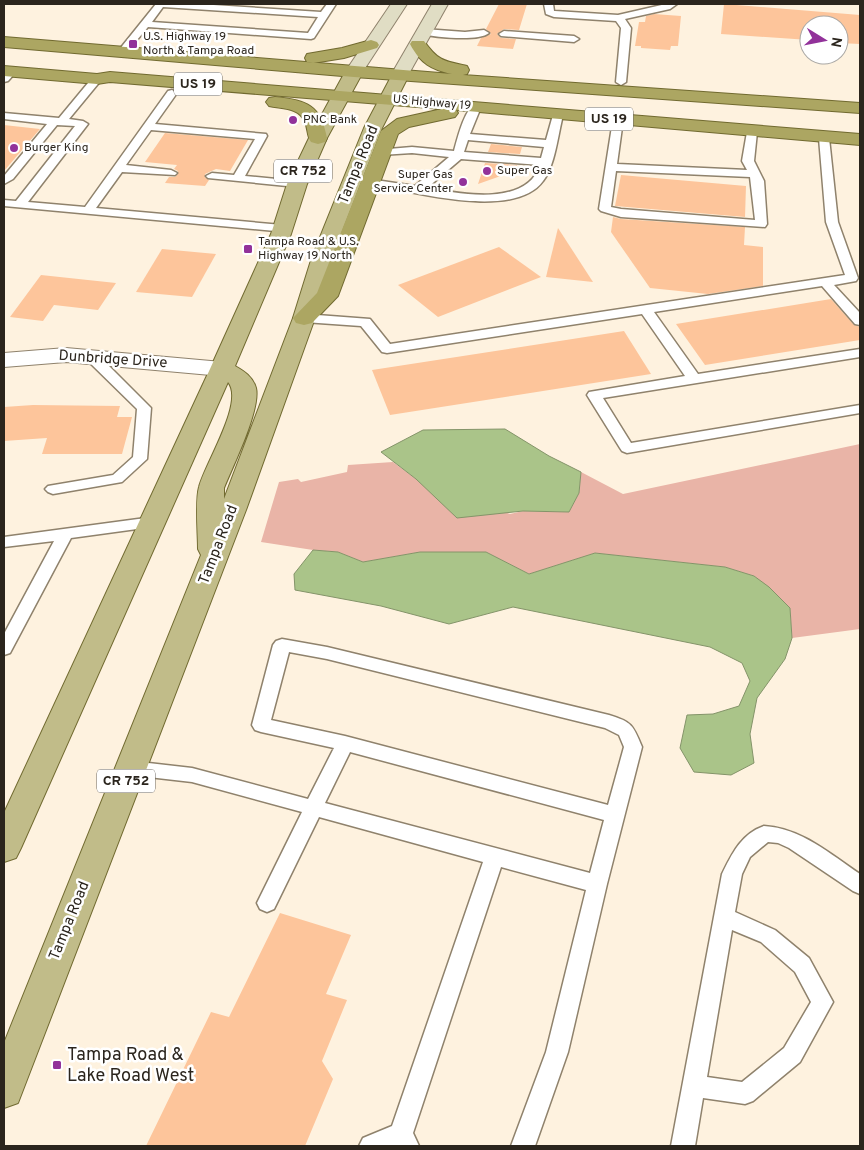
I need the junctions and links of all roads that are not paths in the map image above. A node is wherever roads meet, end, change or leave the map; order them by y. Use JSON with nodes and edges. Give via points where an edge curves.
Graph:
{"nodes":[{"id":1,"x":331,"y":4,"type":"edge"},
{"id":2,"x":399,"y":4,"type":"edge"},
{"id":3,"x":440,"y":4,"type":"edge"},
{"id":4,"x":549,"y":4,"type":"edge"},
{"id":5,"x":672,"y":4,"type":"edge"},
{"id":6,"x":324,"y":15,"type":"junction"},
{"id":7,"x":619,"y":18,"type":"junction"},
{"id":8,"x":145,"y":24,"type":"junction"},
{"id":9,"x":484,"y":33,"type":"dead end"},
{"id":10,"x":504,"y":34,"type":"dead end"},
{"id":11,"x":421,"y":38,"type":"junction"},
{"id":12,"x":574,"y":39,"type":"dead end"},
{"id":13,"x":4,"y":42,"type":"edge"},
{"id":14,"x":371,"y":45,"type":"junction"},
{"id":15,"x":122,"y":52,"type":"junction"},
{"id":16,"x":271,"y":64,"type":"junction"},
{"id":17,"x":354,"y":72,"type":"junction"},
{"id":18,"x":6,"y":74,"type":"edge"},
{"id":19,"x":400,"y":75,"type":"junction"},
{"id":20,"x":96,"y":78,"type":"junction"},
{"id":21,"x":621,"y":82,"type":"junction"},
{"id":22,"x":172,"y":93,"type":"junction"},
{"id":23,"x":340,"y":96,"type":"junction"},
{"id":24,"x":713,"y":97,"type":"junction"},
{"id":25,"x":386,"y":99,"type":"junction"},
{"id":26,"x":471,"y":106,"type":"junction"},
{"id":27,"x":860,"y":108,"type":"edge"},
{"id":28,"x":558,"y":115,"type":"junction"},
{"id":29,"x":4,"y":116,"type":"edge"},
{"id":30,"x":618,"y":120,"type":"junction"},
{"id":31,"x":58,"y":121,"type":"junction"},
{"id":32,"x":148,"y":127,"type":"junction"},
{"id":33,"x":752,"y":132,"type":"junction"},
{"id":34,"x":465,"y":137,"type":"junction"},
{"id":35,"x":318,"y":138,"type":"junction"},
{"id":36,"x":824,"y":138,"type":"junction"},
{"id":37,"x":860,"y":140,"type":"edge"},
{"id":38,"x":550,"y":144,"type":"junction"},
{"id":39,"x":499,"y":149,"type":"junction"},
{"id":40,"x":381,"y":152,"type":"junction"},
{"id":41,"x":458,"y":155,"type":"junction"},
{"id":42,"x":546,"y":162,"type":"junction"},
{"id":43,"x":611,"y":167,"type":"junction"},
{"id":44,"x":117,"y":168,"type":"junction"},
{"id":45,"x":171,"y":173,"type":"dead end"},
{"id":46,"x":755,"y":174,"type":"junction"},
{"id":47,"x":212,"y":176,"type":"dead end"},
{"id":48,"x":238,"y":179,"type":"junction"},
{"id":49,"x":4,"y":181,"type":"edge"},
{"id":50,"x":369,"y":182,"type":"junction"},
{"id":51,"x":297,"y":184,"type":"junction"},
{"id":52,"x":418,"y":189,"type":"junction"},
{"id":53,"x":4,"y":203,"type":"edge"},
{"id":54,"x":19,"y":205,"type":"junction"},
{"id":55,"x":88,"y":211,"type":"junction"},
{"id":56,"x":282,"y":230,"type":"junction"},
{"id":57,"x":826,"y":282,"type":"junction"},
{"id":58,"x":645,"y":309,"type":"junction"},
{"id":59,"x":304,"y":318,"type":"junction"},
{"id":60,"x":860,"y":321,"type":"edge"},
{"id":61,"x":860,"y":353,"type":"edge"},
{"id":62,"x":93,"y":358,"type":"junction"},
{"id":63,"x":4,"y":360,"type":"edge"},
{"id":64,"x":222,"y":369,"type":"junction"},
{"id":65,"x":694,"y":379,"type":"junction"},
{"id":66,"x":860,"y":410,"type":"edge"},
{"id":67,"x":53,"y":489,"type":"dead end"},
{"id":68,"x":153,"y":522,"type":"junction"},
{"id":69,"x":66,"y":533,"type":"junction"},
{"id":70,"x":4,"y":542,"type":"edge"},
{"id":71,"x":211,"y":566,"type":"junction"},
{"id":72,"x":4,"y":648,"type":"edge"},
{"id":73,"x":344,"y":743,"type":"junction"},
{"id":74,"x":131,"y":768,"type":"junction"},
{"id":75,"x":315,"y":806,"type":"junction"},
{"id":76,"x":615,"y":815,"type":"junction"},
{"id":77,"x":4,"y":848,"type":"edge"},
{"id":78,"x":495,"y":856,"type":"junction"},
{"id":79,"x":597,"y":884,"type":"junction"},
{"id":80,"x":860,"y":885,"type":"edge"},
{"id":81,"x":267,"y":903,"type":"dead end"},
{"id":82,"x":725,"y":917,"type":"junction"},
{"id":83,"x":694,"y":1086,"type":"junction"},
{"id":84,"x":4,"y":1090,"type":"edge"},
{"id":85,"x":404,"y":1140,"type":"edge"},
{"id":86,"x":371,"y":1146,"type":"edge"},
{"id":87,"x":524,"y":1146,"type":"edge"},
{"id":88,"x":684,"y":1146,"type":"edge"}],
"edges":[{"from":1,"to":6,"type":"lane"},
{"from":2,"to":14,"type":"main road","number":"CR 752"},
{"from":3,"to":11,"type":"main road","name":"Tampa Road","number":"CR 752"},
{"from":4,"to":7,"type":"lane","via":[[548,12],[554,14]]},
{"from":5,"to":7,"type":"lane"},
{"from":6,"to":8,"type":"lane","via":[[161,4]]},
{"from":6,"to":8,"type":"lane","via":[[312,36]]},
{"from":7,"to":21,"type":"lane","via":[[626,28]]},
{"from":8,"to":15,"type":"lane"},
{"from":9,"to":11,"type":"lane"},
{"from":10,"to":12,"type":"lane"},
{"from":11,"to":19,"type":"main road","name":"Tampa Road","number":"CR 752"},
{"from":11,"to":21,"type":"highway","via":[[422,55],[446,68]]},
{"from":13,"to":15,"type":"highway","name":"US Highway 19","number":"US 19"},
{"from":14,"to":16,"type":"highway","via":[[344,53]]},
{"from":14,"to":17,"type":"main road","number":"CR 752"},
{"from":15,"to":16,"type":"highway","name":"US Highway 19","number":"US 19"},
{"from":16,"to":17,"type":"highway","name":"US Highway 19","number":"US 19"},
{"from":17,"to":19,"type":"highway","name":"US Highway 19","number":"US 19"},
{"from":17,"to":23,"type":"main road","number":"CR 752"},
{"from":18,"to":20,"type":"highway","name":"US Highway 19","number":"US 19"},
{"from":19,"to":24,"type":"highway","name":"US Highway 19","number":"US 19"},
{"from":19,"to":25,"type":"main road","name":"Tampa Road","number":"CR 752"},
{"from":20,"to":22,"type":"highway","via":[[102,87]]},
{"from":20,"to":23,"type":"highway","name":"US Highway 19","number":"US 19"},
{"from":20,"to":31,"type":"lane"},
{"from":21,"to":24,"type":"highway"},
{"from":22,"to":32,"type":"lane"},
{"from":22,"to":35,"type":"highway","via":[[291,104],[306,110],[315,121]]},
{"from":23,"to":25,"type":"highway","name":"US Highway 19","number":"US 19"},
{"from":23,"to":35,"type":"main road","number":"CR 752"},
{"from":24,"to":27,"type":"highway","name":"US Highway 19","number":"US 19"},
{"from":25,"to":26,"type":"highway","name":"US Highway 19","number":"US 19"},
{"from":25,"to":59,"type":"main road","name":"Tampa Road","number":"CR 752","via":[[322,257]]},
{"from":26,"to":28,"type":"highway","name":"US Highway 19","number":"US 19"},
{"from":26,"to":34,"type":"lane"},
{"from":26,"to":40,"type":"highway","via":[[403,123],[390,131]]},
{"from":28,"to":30,"type":"highway","name":"US Highway 19","number":"US 19"},
{"from":28,"to":38,"type":"lane"},
{"from":29,"to":31,"type":"lane"},
{"from":30,"to":33,"type":"highway","name":"US Highway 19","number":"US 19"},
{"from":30,"to":43,"type":"lane"},
{"from":31,"to":49,"type":"lane"},
{"from":31,"to":54,"type":"lane","via":[[83,124]]},
{"from":32,"to":44,"type":"lane"},
{"from":32,"to":48,"type":"lane","via":[[262,136]]},
{"from":33,"to":36,"type":"highway","name":"US Highway 19","number":"US 19"},
{"from":33,"to":46,"type":"lane","via":[[748,161]]},
{"from":34,"to":39,"type":"lane"},
{"from":34,"to":41,"type":"lane"},
{"from":35,"to":51,"type":"main road","number":"CR 752"},
{"from":36,"to":37,"type":"highway","name":"US Highway 19","number":"US 19"},
{"from":36,"to":57,"type":"lane","via":[[832,222],[852,278]]},
{"from":38,"to":39,"type":"lane","via":[[520,143]]},
{"from":38,"to":42,"type":"lane"},
{"from":39,"to":41,"type":"lane"},
{"from":39,"to":42,"type":"lane","via":[[516,158]]},
{"from":40,"to":41,"type":"lane","via":[[417,156]]},
{"from":40,"to":50,"type":"highway"},
{"from":41,"to":52,"type":"lane"},
{"from":42,"to":52,"type":"lane","via":[[536,183],[526,190],[499,198],[453,196]]},
{"from":43,"to":46,"type":"lane"},
{"from":43,"to":46,"type":"lane","via":[[605,209],[761,224]]},
{"from":44,"to":45,"type":"lane"},
{"from":44,"to":55,"type":"lane"},
{"from":47,"to":48,"type":"lane"},
{"from":48,"to":51,"type":"lane"},
{"from":50,"to":52,"type":"lane","via":[[407,179]]},
{"from":50,"to":59,"type":"highway","via":[[327,296]]},
{"from":51,"to":56,"type":"main road","number":"CR 752"},
{"from":53,"to":54,"type":"lane"},
{"from":54,"to":55,"type":"lane"},
{"from":55,"to":56,"type":"lane"},
{"from":56,"to":64,"type":"main road","number":"CR 752"},
{"from":57,"to":58,"type":"lane"},
{"from":57,"to":60,"type":"lane"},
{"from":58,"to":59,"type":"lane","via":[[387,349],[365,322]]},
{"from":58,"to":65,"type":"lane"},
{"from":59,"to":71,"type":"main road","name":"Tampa Road","number":"CR 752"},
{"from":61,"to":65,"type":"lane"},
{"from":62,"to":63,"type":"street","name":"Dunbridge Drive","via":[[66,355]]},
{"from":62,"to":64,"type":"street","name":"Dunbridge Drive"},
{"from":62,"to":67,"type":"lane","via":[[144,408],[140,460],[117,479]]},
{"from":64,"to":68,"type":"main road","number":"CR 752"},
{"from":64,"to":71,"type":"main road","via":[[239,378],[244,388],[244,407],[211,488]]},
{"from":65,"to":66,"type":"lane","via":[[594,395],[627,448]]},
{"from":68,"to":69,"type":"lane"},
{"from":68,"to":77,"type":"main road","number":"CR 752"},
{"from":69,"to":70,"type":"lane"},
{"from":69,"to":72,"type":"lane"},
{"from":71,"to":74,"type":"main road","name":"Tampa Road","number":"CR 752"},
{"from":73,"to":75,"type":"lane"},
{"from":73,"to":76,"type":"lane"},
{"from":73,"to":76,"type":"lane","via":[[261,725],[282,645],[337,655],[609,722],[626,730],[633,747]]},
{"from":74,"to":75,"type":"lane","via":[[192,775]]},
{"from":74,"to":84,"type":"main road","name":"Tampa Road","number":"CR 752"},
{"from":75,"to":78,"type":"lane"},
{"from":75,"to":81,"type":"lane"},
{"from":76,"to":79,"type":"lane"},
{"from":78,"to":79,"type":"lane"},
{"from":78,"to":85,"type":"lane"},
{"from":79,"to":87,"type":"lane","via":[[557,1052]]},
{"from":80,"to":82,"type":"lane","via":[[796,842],[780,835],[764,834],[743,851],[732,874]]},
{"from":82,"to":83,"type":"lane"},
{"from":82,"to":83,"type":"lane","via":[[768,936],[802,965],[822,1002],[792,1055],[745,1093]]},
{"from":83,"to":88,"type":"lane"},
{"from":85,"to":86,"type":"lane"}]}
